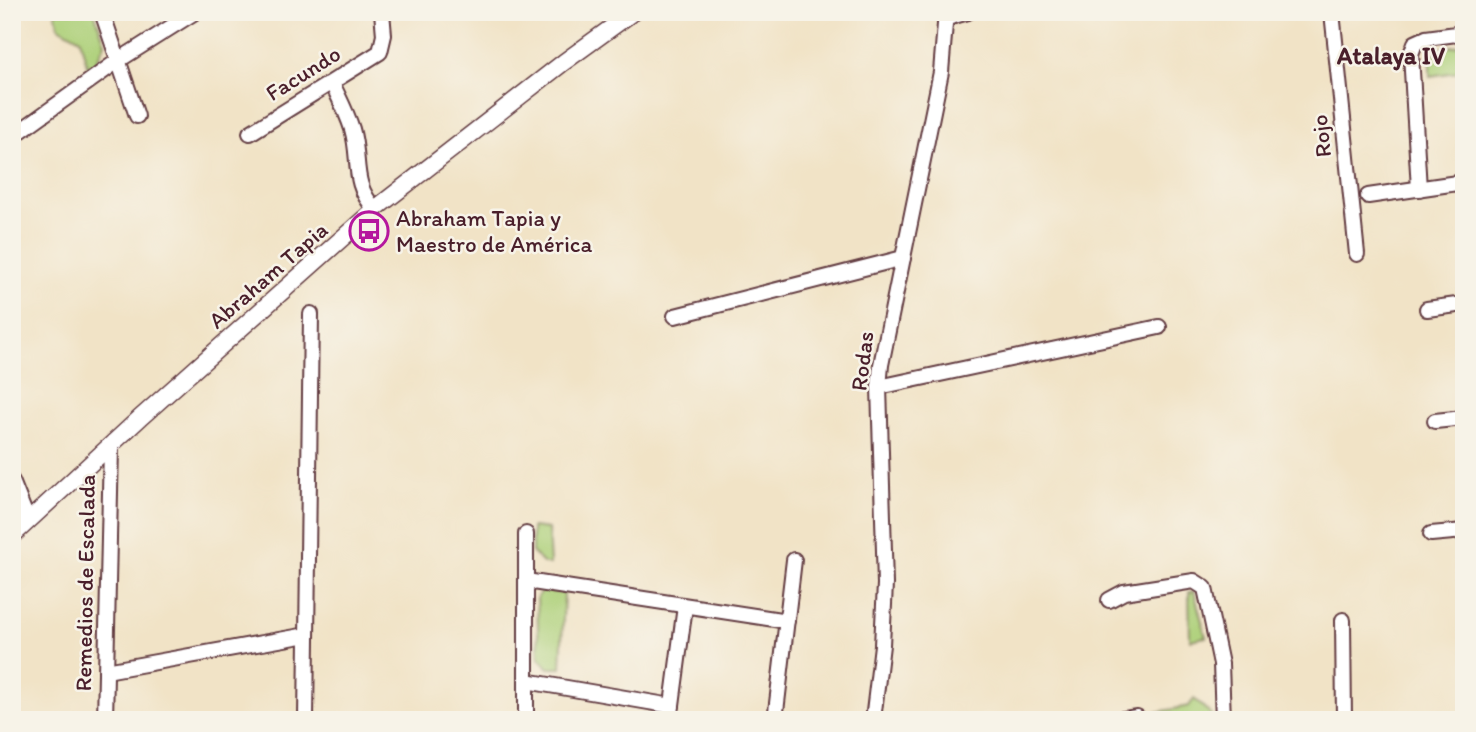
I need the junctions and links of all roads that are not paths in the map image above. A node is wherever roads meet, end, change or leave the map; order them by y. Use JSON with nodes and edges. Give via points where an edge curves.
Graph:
{"nodes":[{"id":1,"x":102,"y":12,"type":"edge"},
{"id":2,"x":195,"y":12,"type":"edge"},
{"id":3,"x":382,"y":12,"type":"edge"},
{"id":4,"x":633,"y":12,"type":"edge"},
{"id":5,"x":968,"y":12,"type":"edge"},
{"id":6,"x":1332,"y":12,"type":"edge"},
{"id":7,"x":947,"y":15,"type":"edge"},
{"id":8,"x":1464,"y":33,"type":"edge"},
{"id":9,"x":119,"y":60,"type":"junction"},
{"id":10,"x":332,"y":83,"type":"junction"},
{"id":11,"x":137,"y":116,"type":"dead end"},
{"id":12,"x":250,"y":133,"type":"dead end"},
{"id":13,"x":12,"y":137,"type":"edge"},
{"id":14,"x":1464,"y":182,"type":"edge"},
{"id":15,"x":1419,"y":189,"type":"junction"},
{"id":16,"x":1368,"y":196,"type":"dead end"},
{"id":17,"x":375,"y":209,"type":"junction"},
{"id":18,"x":1357,"y":254,"type":"dead end"},
{"id":19,"x":903,"y":258,"type":"junction"},
{"id":20,"x":1464,"y":304,"type":"edge"},
{"id":21,"x":1427,"y":309,"type":"dead end"},
{"id":22,"x":311,"y":314,"type":"dead end"},
{"id":23,"x":675,"y":316,"type":"dead end"},
{"id":24,"x":1159,"y":327,"type":"dead end"},
{"id":25,"x":880,"y":387,"type":"junction"},
{"id":26,"x":1464,"y":418,"type":"edge"},
{"id":27,"x":1435,"y":421,"type":"dead end"},
{"id":28,"x":111,"y":447,"type":"junction"},
{"id":29,"x":12,"y":481,"type":"edge"},
{"id":30,"x":28,"y":521,"type":"junction"},
{"id":31,"x":1464,"y":531,"type":"edge"},
{"id":32,"x":526,"y":534,"type":"dead end"},
{"id":33,"x":1431,"y":534,"type":"dead end"},
{"id":34,"x":12,"y":536,"type":"edge"},
{"id":35,"x":794,"y":560,"type":"dead end"},
{"id":36,"x":526,"y":581,"type":"junction"},
{"id":37,"x":1110,"y":600,"type":"dead end"},
{"id":38,"x":685,"y":606,"type":"junction"},
{"id":39,"x":1343,"y":620,"type":"dead end"},
{"id":40,"x":787,"y":621,"type":"junction"},
{"id":41,"x":307,"y":635,"type":"junction"},
{"id":42,"x":106,"y":671,"type":"junction"},
{"id":43,"x":526,"y":681,"type":"junction"},
{"id":44,"x":671,"y":713,"type":"edge"},
{"id":45,"x":1137,"y":717,"type":"dead end"},
{"id":46,"x":105,"y":720,"type":"edge"},
{"id":47,"x":306,"y":720,"type":"edge"},
{"id":48,"x":526,"y":720,"type":"edge"},
{"id":49,"x":775,"y":720,"type":"edge"},
{"id":50,"x":873,"y":720,"type":"edge"},
{"id":51,"x":1118,"y":720,"type":"edge"},
{"id":52,"x":1223,"y":720,"type":"edge"},
{"id":53,"x":1344,"y":720,"type":"edge"}],
"edges":[{"from":1,"to":9,"type":"street"},
{"from":2,"to":9,"type":"street"},
{"from":3,"to":10,"type":"street","name":"Facundo","via":[[380,52]]},
{"from":4,"to":17,"type":"street","name":"Abraham Tapia"},
{"from":5,"to":7,"type":"street"},
{"from":6,"to":18,"type":"street","name":"Rojo"},
{"from":7,"to":19,"type":"street","name":"Rodas","via":[[941,72]]},
{"from":8,"to":15,"type":"street","via":[[1426,38],[1415,43],[1411,54]]},
{"from":9,"to":11,"type":"street"},
{"from":9,"to":13,"type":"street"},
{"from":10,"to":12,"type":"street","name":"Facundo"},
{"from":10,"to":17,"type":"street","via":[[352,130],[360,188]]},
{"from":14,"to":15,"type":"street"},
{"from":15,"to":16,"type":"street"},
{"from":17,"to":28,"type":"street","name":"Abraham Tapia"},
{"from":19,"to":23,"type":"street"},
{"from":19,"to":25,"type":"street","name":"Rodas"},
{"from":20,"to":21,"type":"street"},
{"from":22,"to":41,"type":"street"},
{"from":24,"to":25,"type":"street"},
{"from":25,"to":50,"type":"street","name":"Rodas","via":[[885,584]]},
{"from":26,"to":27,"type":"street"},
{"from":28,"to":30,"type":"street","name":"Abraham Tapia"},
{"from":28,"to":42,"type":"street","name":"Remedios de Escalada"},
{"from":29,"to":30,"type":"street"},
{"from":30,"to":34,"type":"street","name":"Abraham Tapia"},
{"from":31,"to":33,"type":"street"},
{"from":32,"to":36,"type":"street"},
{"from":35,"to":40,"type":"street"},
{"from":36,"to":38,"type":"street"},
{"from":36,"to":43,"type":"street"},
{"from":37,"to":52,"type":"street","via":[[1124,592],[1194,580],[1205,588],[1221,664]]},
{"from":38,"to":40,"type":"street"},
{"from":38,"to":44,"type":"street"},
{"from":39,"to":53,"type":"street"},
{"from":40,"to":49,"type":"street"},
{"from":41,"to":42,"type":"street"},
{"from":41,"to":47,"type":"street"},
{"from":42,"to":46,"type":"street","name":"Remedios de Escalada"},
{"from":43,"to":44,"type":"street"},
{"from":43,"to":48,"type":"street"},
{"from":45,"to":51,"type":"street"}]}
